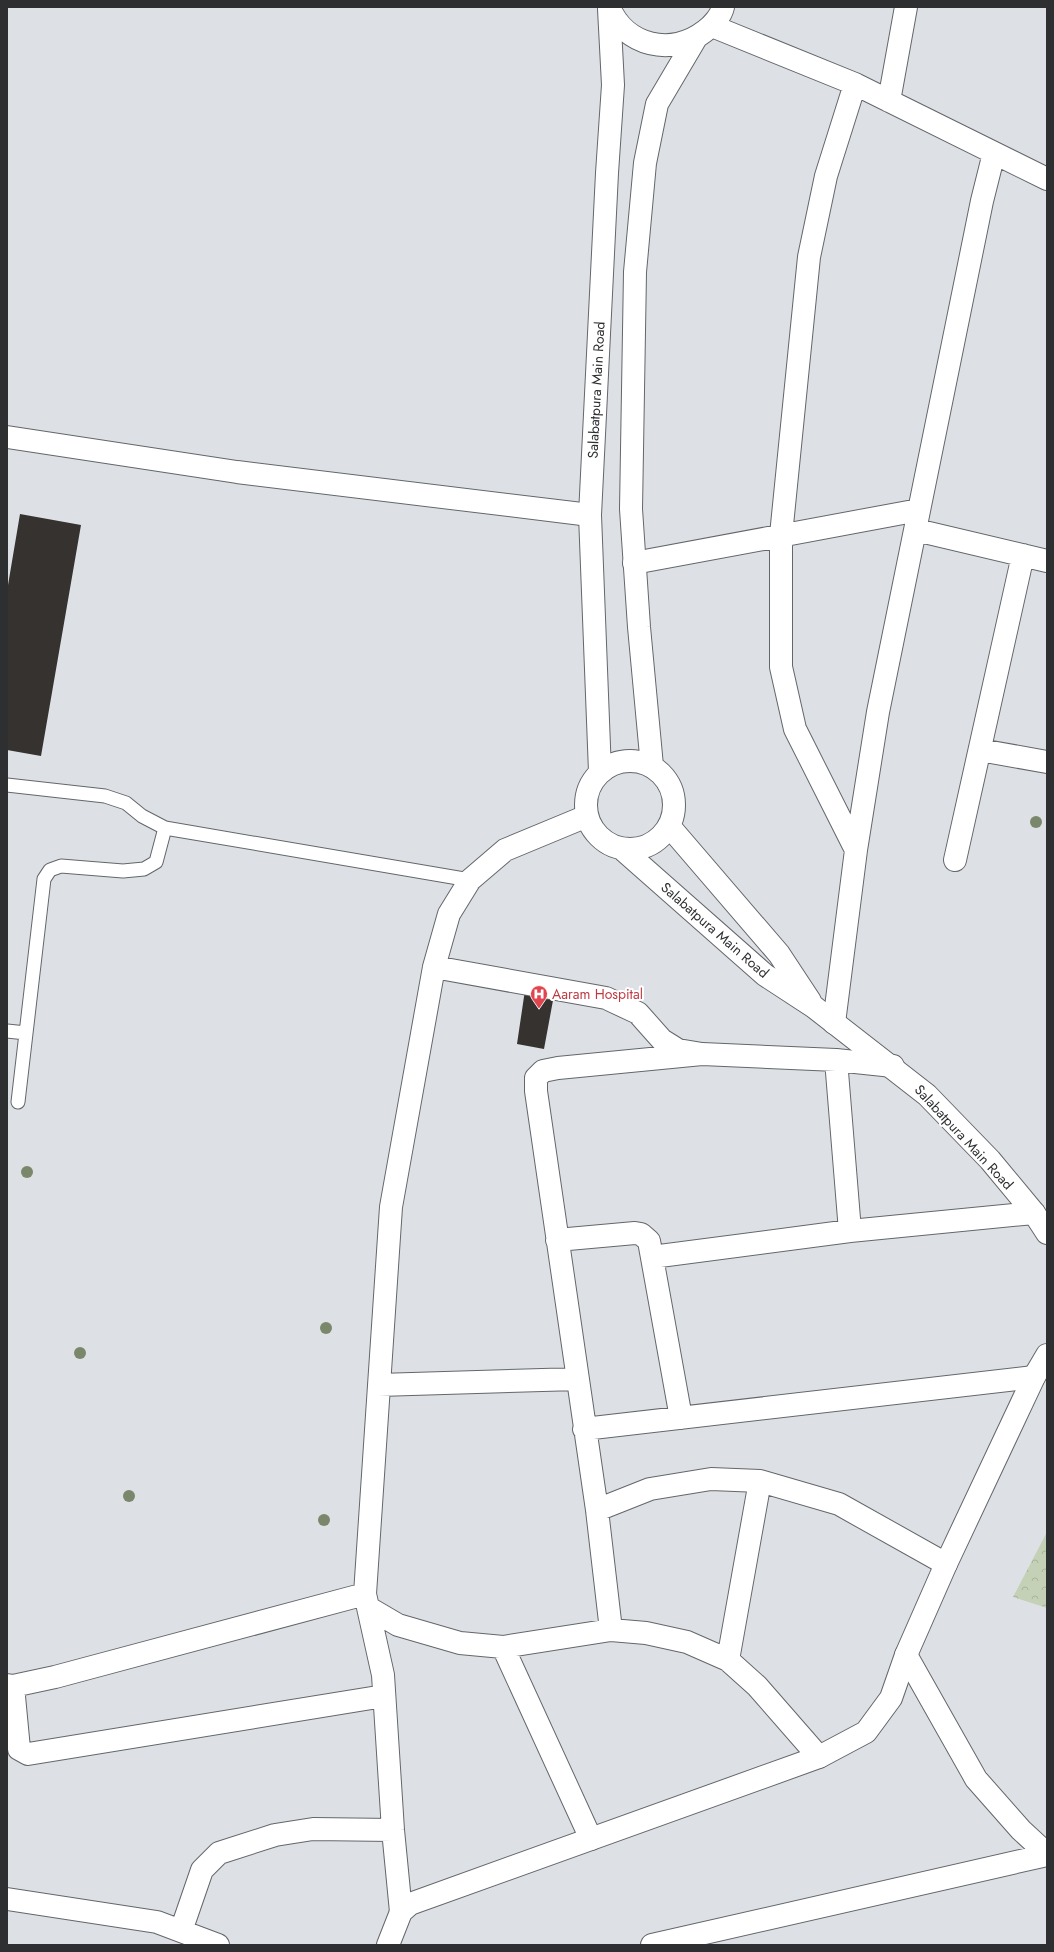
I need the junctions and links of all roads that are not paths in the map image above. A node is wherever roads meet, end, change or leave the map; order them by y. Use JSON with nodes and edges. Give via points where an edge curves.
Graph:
{"nodes":[{"id":1,"x":723,"y":7,"type":"edge"},
{"id":2,"x":906,"y":7,"type":"edge"},
{"id":3,"x":609,"y":8,"type":"edge"},
{"id":4,"x":704,"y":32,"type":"junction"},
{"id":5,"x":854,"y":84,"type":"junction"},
{"id":6,"x":889,"y":101,"type":"junction"},
{"id":7,"x":994,"y":153,"type":"junction"},
{"id":8,"x":1047,"y":179,"type":"edge"},
{"id":9,"x":7,"y":437,"type":"edge"},
{"id":10,"x":590,"y":515,"type":"junction"},
{"id":11,"x":917,"y":520,"type":"junction"},
{"id":12,"x":781,"y":535,"type":"junction"},
{"id":13,"x":1023,"y":555,"type":"junction"},
{"id":14,"x":1047,"y":561,"type":"edge"},
{"id":15,"x":634,"y":563,"type":"junction"},
{"id":16,"x":980,"y":750,"type":"junction"},
{"id":17,"x":1047,"y":762,"type":"edge"},
{"id":18,"x":652,"y":766,"type":"junction"},
{"id":19,"x":600,"y":772,"type":"junction"},
{"id":20,"x":7,"y":785,"type":"edge"},
{"id":21,"x":587,"y":816,"type":"junction"},
{"id":22,"x":669,"y":826,"type":"junction"},
{"id":23,"x":165,"y":828,"type":"junction"},
{"id":24,"x":621,"y":848,"type":"junction"},
{"id":25,"x":856,"y":850,"type":"junction"},
{"id":26,"x":955,"y":860,"type":"dead end"},
{"id":27,"x":470,"y":880,"type":"junction"},
{"id":28,"x":434,"y":967,"type":"junction"},
{"id":29,"x":814,"y":1006,"type":"junction"},
{"id":30,"x":834,"y":1023,"type":"junction"},
{"id":31,"x":7,"y":1031,"type":"edge"},
{"id":32,"x":26,"y":1033,"type":"junction"},
{"id":33,"x":702,"y":1054,"type":"junction"},
{"id":34,"x":836,"y":1060,"type":"junction"},
{"id":35,"x":893,"y":1066,"type":"junction"},
{"id":36,"x":18,"y":1102,"type":"dead end"},
{"id":37,"x":1034,"y":1213,"type":"junction"},
{"id":38,"x":850,"y":1231,"type":"junction"},
{"id":39,"x":1047,"y":1233,"type":"edge"},
{"id":40,"x":557,"y":1240,"type":"junction"},
{"id":41,"x":652,"y":1257,"type":"junction"},
{"id":42,"x":1047,"y":1355,"type":"edge"},
{"id":43,"x":1034,"y":1377,"type":"junction"},
{"id":44,"x":577,"y":1379,"type":"junction"},
{"id":45,"x":379,"y":1385,"type":"junction"},
{"id":46,"x":681,"y":1418,"type":"junction"},
{"id":47,"x":584,"y":1429,"type":"junction"},
{"id":48,"x":760,"y":1482,"type":"junction"},
{"id":49,"x":597,"y":1510,"type":"junction"},
{"id":50,"x":946,"y":1564,"type":"junction"},
{"id":51,"x":367,"y":1600,"type":"junction"},
{"id":52,"x":611,"y":1630,"type":"junction"},
{"id":53,"x":503,"y":1647,"type":"junction"},
{"id":54,"x":906,"y":1655,"type":"junction"},
{"id":55,"x":728,"y":1660,"type":"junction"},
{"id":56,"x":10,"y":1685,"type":"edge"},
{"id":57,"x":384,"y":1696,"type":"junction"},
{"id":58,"x":819,"y":1757,"type":"junction"},
{"id":59,"x":393,"y":1830,"type":"junction"},
{"id":60,"x":591,"y":1839,"type":"junction"},
{"id":61,"x":1047,"y":1854,"type":"edge"},
{"id":62,"x":7,"y":1899,"type":"edge"},
{"id":63,"x":401,"y":1912,"type":"junction"},
{"id":64,"x":181,"y":1931,"type":"junction"},
{"id":65,"x":218,"y":1945,"type":"edge"},
{"id":66,"x":388,"y":1945,"type":"edge"},
{"id":67,"x":652,"y":1945,"type":"edge"}],
"edges":[{"from":1,"to":4,"type":"street"},
{"from":2,"to":6,"type":"street"},
{"from":3,"to":4,"type":"street","via":[[621,26],[638,39],[658,46],[678,45]]},
{"from":3,"to":10,"type":"street","name":"Salabatpura Main Road","via":[[614,85],[607,173]]},
{"from":4,"to":5,"type":"street"},
{"from":4,"to":15,"type":"street","via":[[657,104],[645,163],[634,272],[631,509]]},
{"from":5,"to":6,"type":"street"},
{"from":5,"to":12,"type":"street","via":[[826,176],[809,257]]},
{"from":6,"to":7,"type":"street"},
{"from":7,"to":8,"type":"street"},
{"from":7,"to":11,"type":"street","via":[[982,200]]},
{"from":9,"to":10,"type":"street","via":[[237,472]]},
{"from":10,"to":19,"type":"street","name":"Salabatpura Main Road"},
{"from":11,"to":12,"type":"street"},
{"from":11,"to":13,"type":"street"},
{"from":11,"to":25,"type":"street","via":[[878,712]]},
{"from":12,"to":15,"type":"street"},
{"from":12,"to":25,"type":"street","via":[[781,667],[795,729]]},
{"from":13,"to":14,"type":"street"},
{"from":13,"to":16,"type":"street"},
{"from":15,"to":18,"type":"street"},
{"from":16,"to":17,"type":"street"},
{"from":16,"to":26,"type":"street"},
{"from":18,"to":19,"type":"street","via":[[625,761],[612,764]]},
{"from":18,"to":22,"type":"street","via":[[663,775],[674,799]]},
{"from":19,"to":21,"type":"street","via":[[592,781],[588,792]]},
{"from":20,"to":23,"type":"lane","via":[[105,796],[126,803],[142,816]]},
{"from":21,"to":24,"type":"street","via":[[600,837]]},
{"from":21,"to":27,"type":"street","via":[[505,850]]},
{"from":22,"to":24,"type":"street","via":[[660,837],[648,845]]},
{"from":22,"to":29,"type":"street","name":"Salabatpura Main Road","via":[[779,954]]},
{"from":23,"to":27,"type":"lane"},
{"from":23,"to":32,"type":"lane","via":[[156,862],[144,869],[123,871],[61,866],[50,870],[44,879]]},
{"from":24,"to":29,"type":"street","name":"Salabatpura Main Road","via":[[765,975]]},
{"from":25,"to":30,"type":"street"},
{"from":27,"to":28,"type":"street","via":[[449,914]]},
{"from":28,"to":33,"type":"street","via":[[606,998],[638,1013],[662,1040],[678,1050]]},
{"from":28,"to":45,"type":"street","via":[[391,1208]]},
{"from":29,"to":30,"type":"street","name":"Salabatpura Main Road"},
{"from":30,"to":35,"type":"street","name":"Salabatpura Main Road"},
{"from":31,"to":32,"type":"lane"},
{"from":32,"to":36,"type":"lane"},
{"from":33,"to":34,"type":"street"},
{"from":33,"to":40,"type":"street","via":[[558,1068],[544,1071],[536,1078]]},
{"from":34,"to":35,"type":"street"},
{"from":34,"to":38,"type":"street"},
{"from":35,"to":37,"type":"street","name":"Salabatpura Main Road","via":[[927,1095],[990,1160]]},
{"from":37,"to":38,"type":"street"},
{"from":37,"to":39,"type":"street","name":"Salabatpura Main Road"},
{"from":38,"to":41,"type":"street"},
{"from":40,"to":41,"type":"street","via":[[635,1232],[649,1241]]},
{"from":40,"to":44,"type":"street"},
{"from":41,"to":46,"type":"street"},
{"from":42,"to":43,"type":"street"},
{"from":43,"to":46,"type":"street"},
{"from":43,"to":50,"type":"street"},
{"from":44,"to":45,"type":"street"},
{"from":44,"to":47,"type":"street"},
{"from":45,"to":51,"type":"street"},
{"from":46,"to":47,"type":"street"},
{"from":47,"to":49,"type":"street"},
{"from":48,"to":49,"type":"street","via":[[711,1479],[650,1489]]},
{"from":48,"to":50,"type":"street","via":[[839,1504]]},
{"from":48,"to":55,"type":"street"},
{"from":49,"to":52,"type":"street"},
{"from":50,"to":54,"type":"street"},
{"from":51,"to":53,"type":"street","via":[[398,1625],[460,1643]]},
{"from":51,"to":56,"type":"street","via":[[55,1677]]},
{"from":51,"to":57,"type":"street","via":[[383,1676]]},
{"from":52,"to":53,"type":"street"},
{"from":52,"to":55,"type":"street","via":[[646,1633],[687,1642]]},
{"from":53,"to":60,"type":"street"},
{"from":54,"to":58,"type":"street","via":[[891,1698],[866,1732]]},
{"from":54,"to":61,"type":"street","via":[[976,1779],[1021,1830]]},
{"from":55,"to":58,"type":"street","via":[[757,1686]]},
{"from":56,"to":57,"type":"street","via":[[18,1749],[28,1754]]},
{"from":57,"to":59,"type":"street"},
{"from":58,"to":60,"type":"street"},
{"from":59,"to":63,"type":"street"},
{"from":59,"to":64,"type":"street","via":[[313,1828],[275,1835],[219,1853],[202,1870]]},
{"from":60,"to":63,"type":"street","via":[[410,1904]]},
{"from":61,"to":67,"type":"street"},
{"from":62,"to":64,"type":"street","via":[[157,1922]]},
{"from":63,"to":66,"type":"street"},
{"from":64,"to":65,"type":"street"}]}
